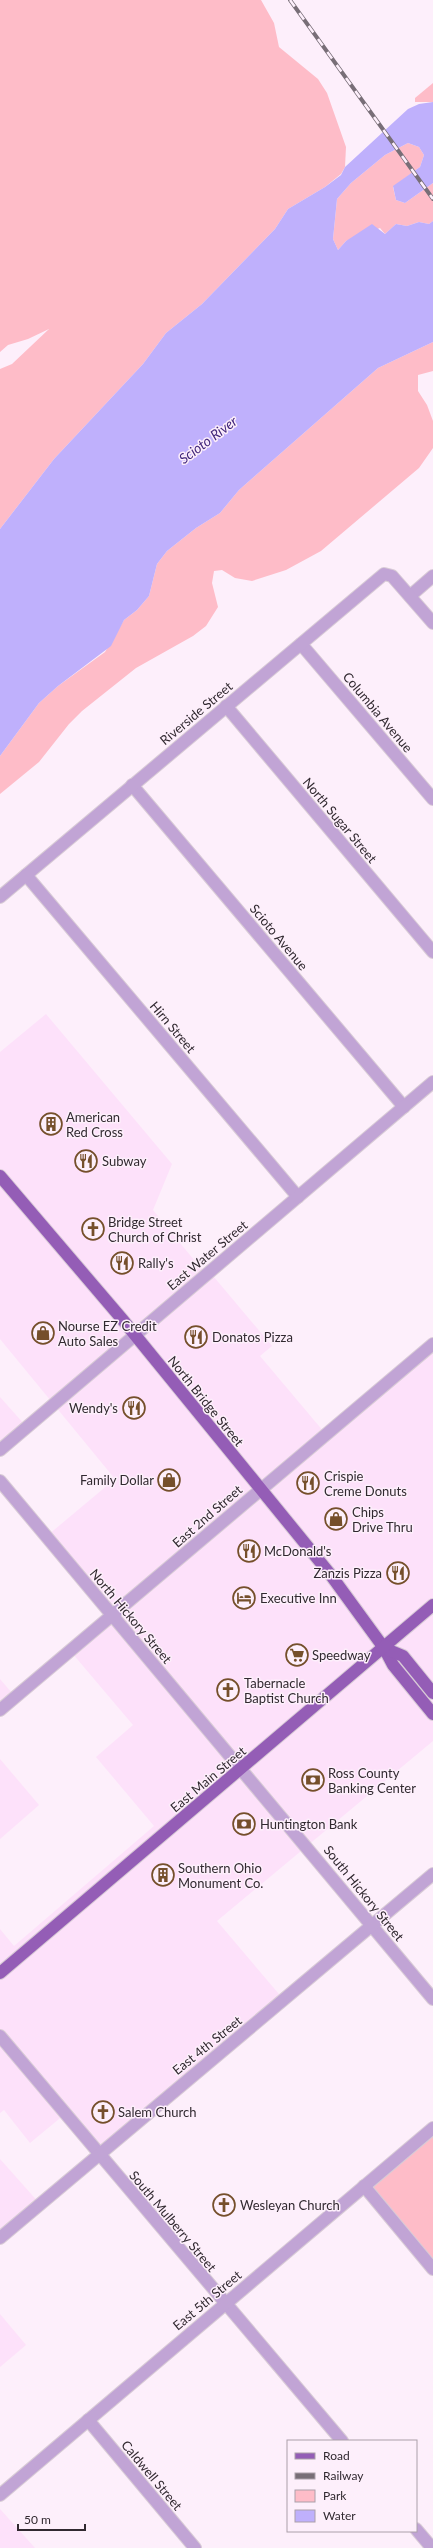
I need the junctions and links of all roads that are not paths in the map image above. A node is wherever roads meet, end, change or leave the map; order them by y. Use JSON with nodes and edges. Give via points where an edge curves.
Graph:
{"nodes":[{"id":1,"x":433,"y":576,"type":"edge"},
{"id":2,"x":410,"y":596,"type":"junction"},
{"id":3,"x":433,"y":623,"type":"edge"},
{"id":4,"x":301,"y":644,"type":"junction"},
{"id":5,"x":226,"y":706,"type":"junction"},
{"id":6,"x":132,"y":785,"type":"junction"},
{"id":7,"x":433,"y":799,"type":"edge"},
{"id":8,"x":26,"y":875,"type":"junction"},
{"id":9,"x":0,"y":897,"type":"edge"},
{"id":10,"x":433,"y":952,"type":"edge"},
{"id":11,"x":433,"y":1082,"type":"edge"},
{"id":12,"x":404,"y":1107,"type":"junction"},
{"id":13,"x":2,"y":1183,"type":"edge"},
{"id":14,"x":298,"y":1196,"type":"junction"},
{"id":15,"x":134,"y":1335,"type":"junction"},
{"id":16,"x":433,"y":1344,"type":"edge"},
{"id":17,"x":0,"y":1450,"type":"edge"},
{"id":18,"x":0,"y":1481,"type":"edge"},
{"id":19,"x":260,"y":1490,"type":"junction"},
{"id":20,"x":433,"y":1605,"type":"edge"},
{"id":21,"x":112,"y":1616,"type":"junction"},
{"id":22,"x":384,"y":1648,"type":"junction"},
{"id":23,"x":433,"y":1693,"type":"edge"},
{"id":24,"x":0,"y":1710,"type":"edge"},
{"id":25,"x":433,"y":1714,"type":"edge"},
{"id":26,"x":242,"y":1768,"type":"junction"},
{"id":27,"x":433,"y":1874,"type":"edge"},
{"id":28,"x":372,"y":1925,"type":"junction"},
{"id":29,"x":0,"y":1973,"type":"edge"},
{"id":30,"x":433,"y":1998,"type":"edge"},
{"id":31,"x":0,"y":2036,"type":"edge"},
{"id":32,"x":433,"y":2128,"type":"edge"},
{"id":33,"x":99,"y":2154,"type":"junction"},
{"id":34,"x":364,"y":2186,"type":"junction"},
{"id":35,"x":0,"y":2238,"type":"edge"},
{"id":36,"x":433,"y":2270,"type":"edge"},
{"id":37,"x":225,"y":2304,"type":"junction"},
{"id":38,"x":88,"y":2420,"type":"junction"},
{"id":39,"x":341,"y":2440,"type":"edge"},
{"id":40,"x":0,"y":2494,"type":"edge"},
{"id":41,"x":417,"y":2530,"type":"edge"},
{"id":42,"x":195,"y":2548,"type":"edge"},
{"id":43,"x":432,"y":2548,"type":"edge"}],
"edges":[{"from":1,"to":2,"type":"street"},
{"from":2,"to":3,"type":"street"},
{"from":2,"to":4,"type":"street","name":"Riverside Street","via":[[392,576],[384,574]]},
{"from":4,"to":5,"type":"street","name":"Riverside Street"},
{"from":4,"to":7,"type":"street","name":"Columbia Avenue"},
{"from":5,"to":6,"type":"street","name":"Riverside Street"},
{"from":5,"to":10,"type":"street","name":"North Sugar Street"},
{"from":6,"to":8,"type":"street","name":"Riverside Street"},
{"from":6,"to":12,"type":"street","name":"Scioto Avenue"},
{"from":8,"to":9,"type":"street","name":"Riverside Street"},
{"from":8,"to":14,"type":"street","name":"Hirn Street"},
{"from":11,"to":12,"type":"street","name":"East Water Street"},
{"from":12,"to":14,"type":"street","name":"East Water Street"},
{"from":13,"to":15,"type":"main road","name":"North Bridge Street"},
{"from":14,"to":15,"type":"street","name":"East Water Street"},
{"from":15,"to":17,"type":"street","name":"East Water Street"},
{"from":15,"to":19,"type":"main road","name":"North Bridge Street"},
{"from":16,"to":19,"type":"street","name":"East 2nd Street"},
{"from":18,"to":21,"type":"street","name":"North Hickory Street"},
{"from":19,"to":21,"type":"street","name":"East 2nd Street"},
{"from":19,"to":22,"type":"main road","name":"North Bridge Street","via":[[330,1574]]},
{"from":20,"to":22,"type":"main road","name":"East Main Street"},
{"from":21,"to":24,"type":"street","name":"East 2nd Street"},
{"from":21,"to":26,"type":"street","name":"North Hickory Street"},
{"from":22,"to":23,"type":"main road","via":[[403,1656]]},
{"from":22,"to":25,"type":"main road","name":"North Bridge Street","via":[[392,1665]]},
{"from":22,"to":26,"type":"main road","name":"East Main Street"},
{"from":26,"to":28,"type":"street","name":"South Hickory Street"},
{"from":26,"to":29,"type":"main road","name":"East Main Street"},
{"from":27,"to":28,"type":"street","name":"East 4th Street"},
{"from":28,"to":30,"type":"street","name":"South Hickory Street"},
{"from":28,"to":33,"type":"street","name":"East 4th Street"},
{"from":31,"to":33,"type":"street","name":"South Mulberry Street"},
{"from":32,"to":34,"type":"street","name":"East 5th Street"},
{"from":33,"to":35,"type":"street","name":"East 4th Street"},
{"from":33,"to":37,"type":"street","name":"South Mulberry Street"},
{"from":34,"to":36,"type":"street"},
{"from":34,"to":37,"type":"street","name":"East 5th Street"},
{"from":37,"to":38,"type":"street","name":"East 5th Street"},
{"from":37,"to":39,"type":"street","name":"South Mulberry Street"},
{"from":38,"to":40,"type":"street","name":"East 5th Street"},
{"from":38,"to":42,"type":"street","name":"Caldwell Street"},
{"from":41,"to":43,"type":"street"}]}
